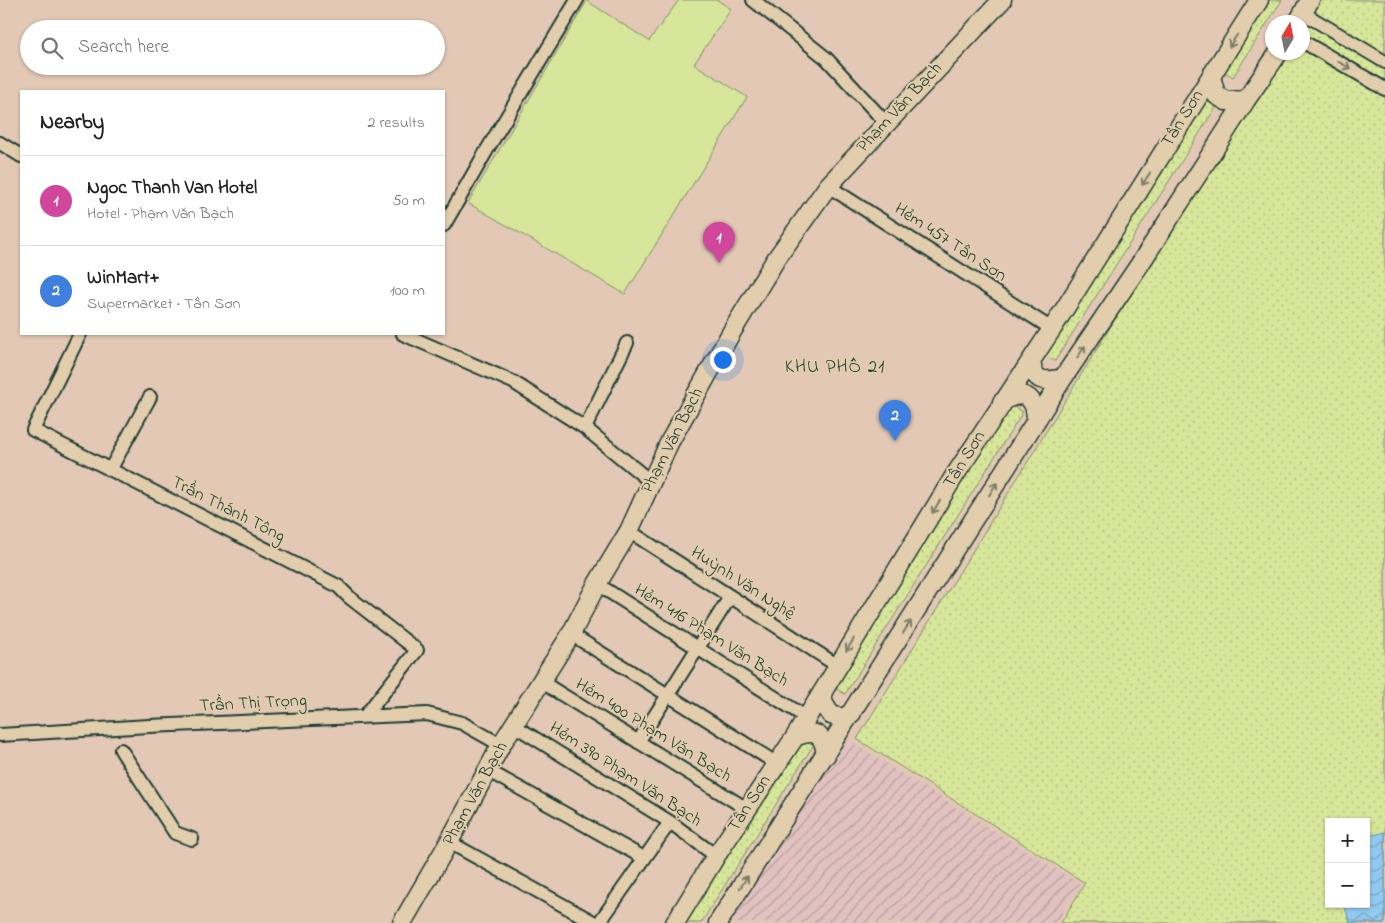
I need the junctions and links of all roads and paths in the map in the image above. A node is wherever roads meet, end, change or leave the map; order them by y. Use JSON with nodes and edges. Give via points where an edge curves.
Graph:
{"nodes":[{"id":1,"x":577,"y":0,"type":"edge"},
{"id":2,"x":753,"y":0,"type":"edge"},
{"id":3,"x":1002,"y":0,"type":"edge"},
{"id":4,"x":1259,"y":0,"type":"edge"},
{"id":5,"x":1304,"y":12,"type":"edge"},
{"id":6,"x":1310,"y":46,"type":"edge"},
{"id":7,"x":1274,"y":60,"type":"edge"},
{"id":8,"x":1384,"y":62,"type":"edge"},
{"id":9,"x":1212,"y":74,"type":"junction"},
{"id":10,"x":1371,"y":80,"type":"junction"},
{"id":11,"x":1385,"y":89,"type":"edge"},
{"id":12,"x":1246,"y":100,"type":"junction"},
{"id":13,"x":886,"y":122,"type":"junction"},
{"id":14,"x":0,"y":143,"type":"edge"},
{"id":15,"x":20,"y":155,"type":"edge"},
{"id":16,"x":828,"y":186,"type":"junction"},
{"id":17,"x":445,"y":224,"type":"edge"},
{"id":18,"x":1052,"y":329,"type":"junction"},
{"id":19,"x":80,"y":335,"type":"edge"},
{"id":20,"x":405,"y":335,"type":"edge"},
{"id":21,"x":627,"y":343,"type":"dead end"},
{"id":22,"x":1031,"y":361,"type":"junction"},
{"id":23,"x":1064,"y":378,"type":"junction"},
{"id":24,"x":150,"y":397,"type":"dead end"},
{"id":25,"x":1002,"y":402,"type":"junction"},
{"id":26,"x":1036,"y":421,"type":"junction"},
{"id":27,"x":585,"y":428,"type":"junction"},
{"id":28,"x":110,"y":470,"type":"junction"},
{"id":29,"x":650,"y":482,"type":"junction"},
{"id":30,"x":629,"y":531,"type":"junction"},
{"id":31,"x":597,"y":584,"type":"junction"},
{"id":32,"x":730,"y":596,"type":"junction"},
{"id":33,"x":571,"y":634,"type":"junction"},
{"id":34,"x":697,"y":647,"type":"junction"},
{"id":35,"x":838,"y":666,"type":"junction"},
{"id":36,"x":540,"y":681,"type":"junction"},
{"id":37,"x":822,"y":693,"type":"junction"},
{"id":38,"x":668,"y":694,"type":"junction"},
{"id":39,"x":852,"y":713,"type":"junction"},
{"id":40,"x":366,"y":716,"type":"junction"},
{"id":41,"x":807,"y":718,"type":"junction"},
{"id":42,"x":515,"y":726,"type":"junction"},
{"id":43,"x":0,"y":734,"type":"edge"},
{"id":44,"x":795,"y":737,"type":"junction"},
{"id":45,"x":638,"y":742,"type":"junction"},
{"id":46,"x":501,"y":745,"type":"junction"},
{"id":47,"x":121,"y":750,"type":"dead end"},
{"id":48,"x":826,"y":755,"type":"junction"},
{"id":49,"x":776,"y":763,"type":"junction"},
{"id":50,"x":487,"y":770,"type":"junction"},
{"id":51,"x":747,"y":810,"type":"junction"},
{"id":52,"x":670,"y":822,"type":"junction"},
{"id":53,"x":192,"y":839,"type":"dead end"},
{"id":54,"x":449,"y":842,"type":"junction"},
{"id":55,"x":716,"y":856,"type":"junction"},
{"id":56,"x":644,"y":858,"type":"junction"},
{"id":57,"x":402,"y":923,"type":"edge"},
{"id":58,"x":595,"y":923,"type":"edge"},
{"id":59,"x":599,"y":923,"type":"edge"},
{"id":60,"x":675,"y":923,"type":"edge"},
{"id":61,"x":718,"y":923,"type":"edge"}],
"edges":[{"from":1,"to":17,"type":"street"},
{"from":2,"to":13,"type":"street","via":[[826,58]]},
{"from":3,"to":13,"type":"street","name":"Phạm Văn Bạch"},
{"from":4,"to":9,"type":"street","name":"Tân Sơn","one_way":true},
{"from":5,"to":8,"type":"street"},
{"from":6,"to":10,"type":"street","one_way":true},
{"from":7,"to":12,"type":"street"},
{"from":8,"to":10,"type":"street"},
{"from":9,"to":12,"type":"street","via":[[1216,95],[1226,101]]},
{"from":9,"to":18,"type":"street","name":"Tân Sơn","one_way":true},
{"from":10,"to":11,"type":"street"},
{"from":23,"to":12,"type":"street","one_way":true},
{"from":13,"to":16,"type":"street","name":"Phạm Văn Bạch"},
{"from":14,"to":15,"type":"street"},
{"from":16,"to":18,"type":"street","name":"Hẻm 457 Tân Sơn"},
{"from":16,"to":29,"type":"street","name":"Phạm Văn Bạch","via":[[776,260],[731,333]]},
{"from":18,"to":22,"type":"street","name":"Tân Sơn"},
{"from":19,"to":28,"type":"street","name":"Trần Thánh Tông","via":[[33,430]]},
{"from":20,"to":27,"type":"street","via":[[513,382]]},
{"from":21,"to":27,"type":"street"},
{"from":22,"to":23,"type":"street","via":[[1037,378],[1048,382]]},
{"from":22,"to":25,"type":"street","name":"Tân Sơn"},
{"from":23,"to":26,"type":"street"},
{"from":24,"to":28,"type":"street"},
{"from":25,"to":26,"type":"street","via":[[1011,396],[1029,398],[1036,409]]},
{"from":25,"to":35,"type":"street","name":"Tân Sơn","one_way":true},
{"from":39,"to":26,"type":"street","one_way":true},
{"from":27,"to":29,"type":"street"},
{"from":28,"to":40,"type":"street","name":"Trần Thánh Tông","via":[[338,586],[417,650]]},
{"from":29,"to":30,"type":"street","name":"Phạm Văn Bạch"},
{"from":30,"to":31,"type":"street","name":"Phạm Văn Bạch"},
{"from":30,"to":32,"type":"street","name":"Huỳnh Văn Nghệ"},
{"from":31,"to":33,"type":"street","name":"Phạm Văn Bạch"},
{"from":31,"to":34,"type":"street","name":"Hẻm 416 Phạm Văn Bạch"},
{"from":32,"to":34,"type":"street"},
{"from":32,"to":35,"type":"street","name":"Huỳnh Văn Nghệ"},
{"from":33,"to":36,"type":"street","name":"Phạm Văn Bạch"},
{"from":33,"to":38,"type":"street"},
{"from":34,"to":38,"type":"street"},
{"from":34,"to":41,"type":"street","name":"Hẻm 416 Phạm Văn Bạch"},
{"from":35,"to":37,"type":"street","name":"Tân Sơn"},
{"from":36,"to":42,"type":"street","name":"Phạm Văn Bạch"},
{"from":36,"to":45,"type":"street","name":"Hẻm 400 Phạm Văn Bạch"},
{"from":37,"to":39,"type":"street","via":[[831,715],[842,718]]},
{"from":37,"to":41,"type":"street","name":"Tân Sơn"},
{"from":38,"to":45,"type":"street"},
{"from":38,"to":49,"type":"street"},
{"from":39,"to":48,"type":"street"},
{"from":40,"to":43,"type":"street","name":"Trần Thị Trọng"},
{"from":40,"to":46,"type":"street","name":"Trần Thị Trọng","via":[[427,714],[462,723]]},
{"from":41,"to":44,"type":"street","name":"Tân Sơn"},
{"from":42,"to":46,"type":"street","name":"Phạm Văn Bạch"},
{"from":42,"to":52,"type":"street","name":"Hẻm 390 Phạm Văn Bạch"},
{"from":44,"to":48,"type":"street","via":[[808,732],[817,734],[824,741]]},
{"from":44,"to":49,"type":"street","name":"Tân Sơn"},
{"from":45,"to":51,"type":"street","name":"Hẻm 400 Phạm Văn Bạch"},
{"from":46,"to":50,"type":"street","name":"Phạm Văn Bạch"},
{"from":47,"to":53,"type":"street","via":[[175,833]]},
{"from":61,"to":48,"type":"street","one_way":true},
{"from":49,"to":51,"type":"street","name":"Tân Sơn"},
{"from":50,"to":54,"type":"street","name":"Phạm Văn Bạch"},
{"from":50,"to":56,"type":"street"},
{"from":51,"to":55,"type":"street","name":"Tân Sơn"},
{"from":52,"to":55,"type":"street","name":"Hẻm 390 Phạm Văn Bạch"},
{"from":52,"to":56,"type":"street"},
{"from":54,"to":57,"type":"street","name":"Phạm Văn Bạch"},
{"from":54,"to":58,"type":"street"},
{"from":55,"to":60,"type":"street","name":"Tân Sơn"},
{"from":56,"to":59,"type":"street"}]}
